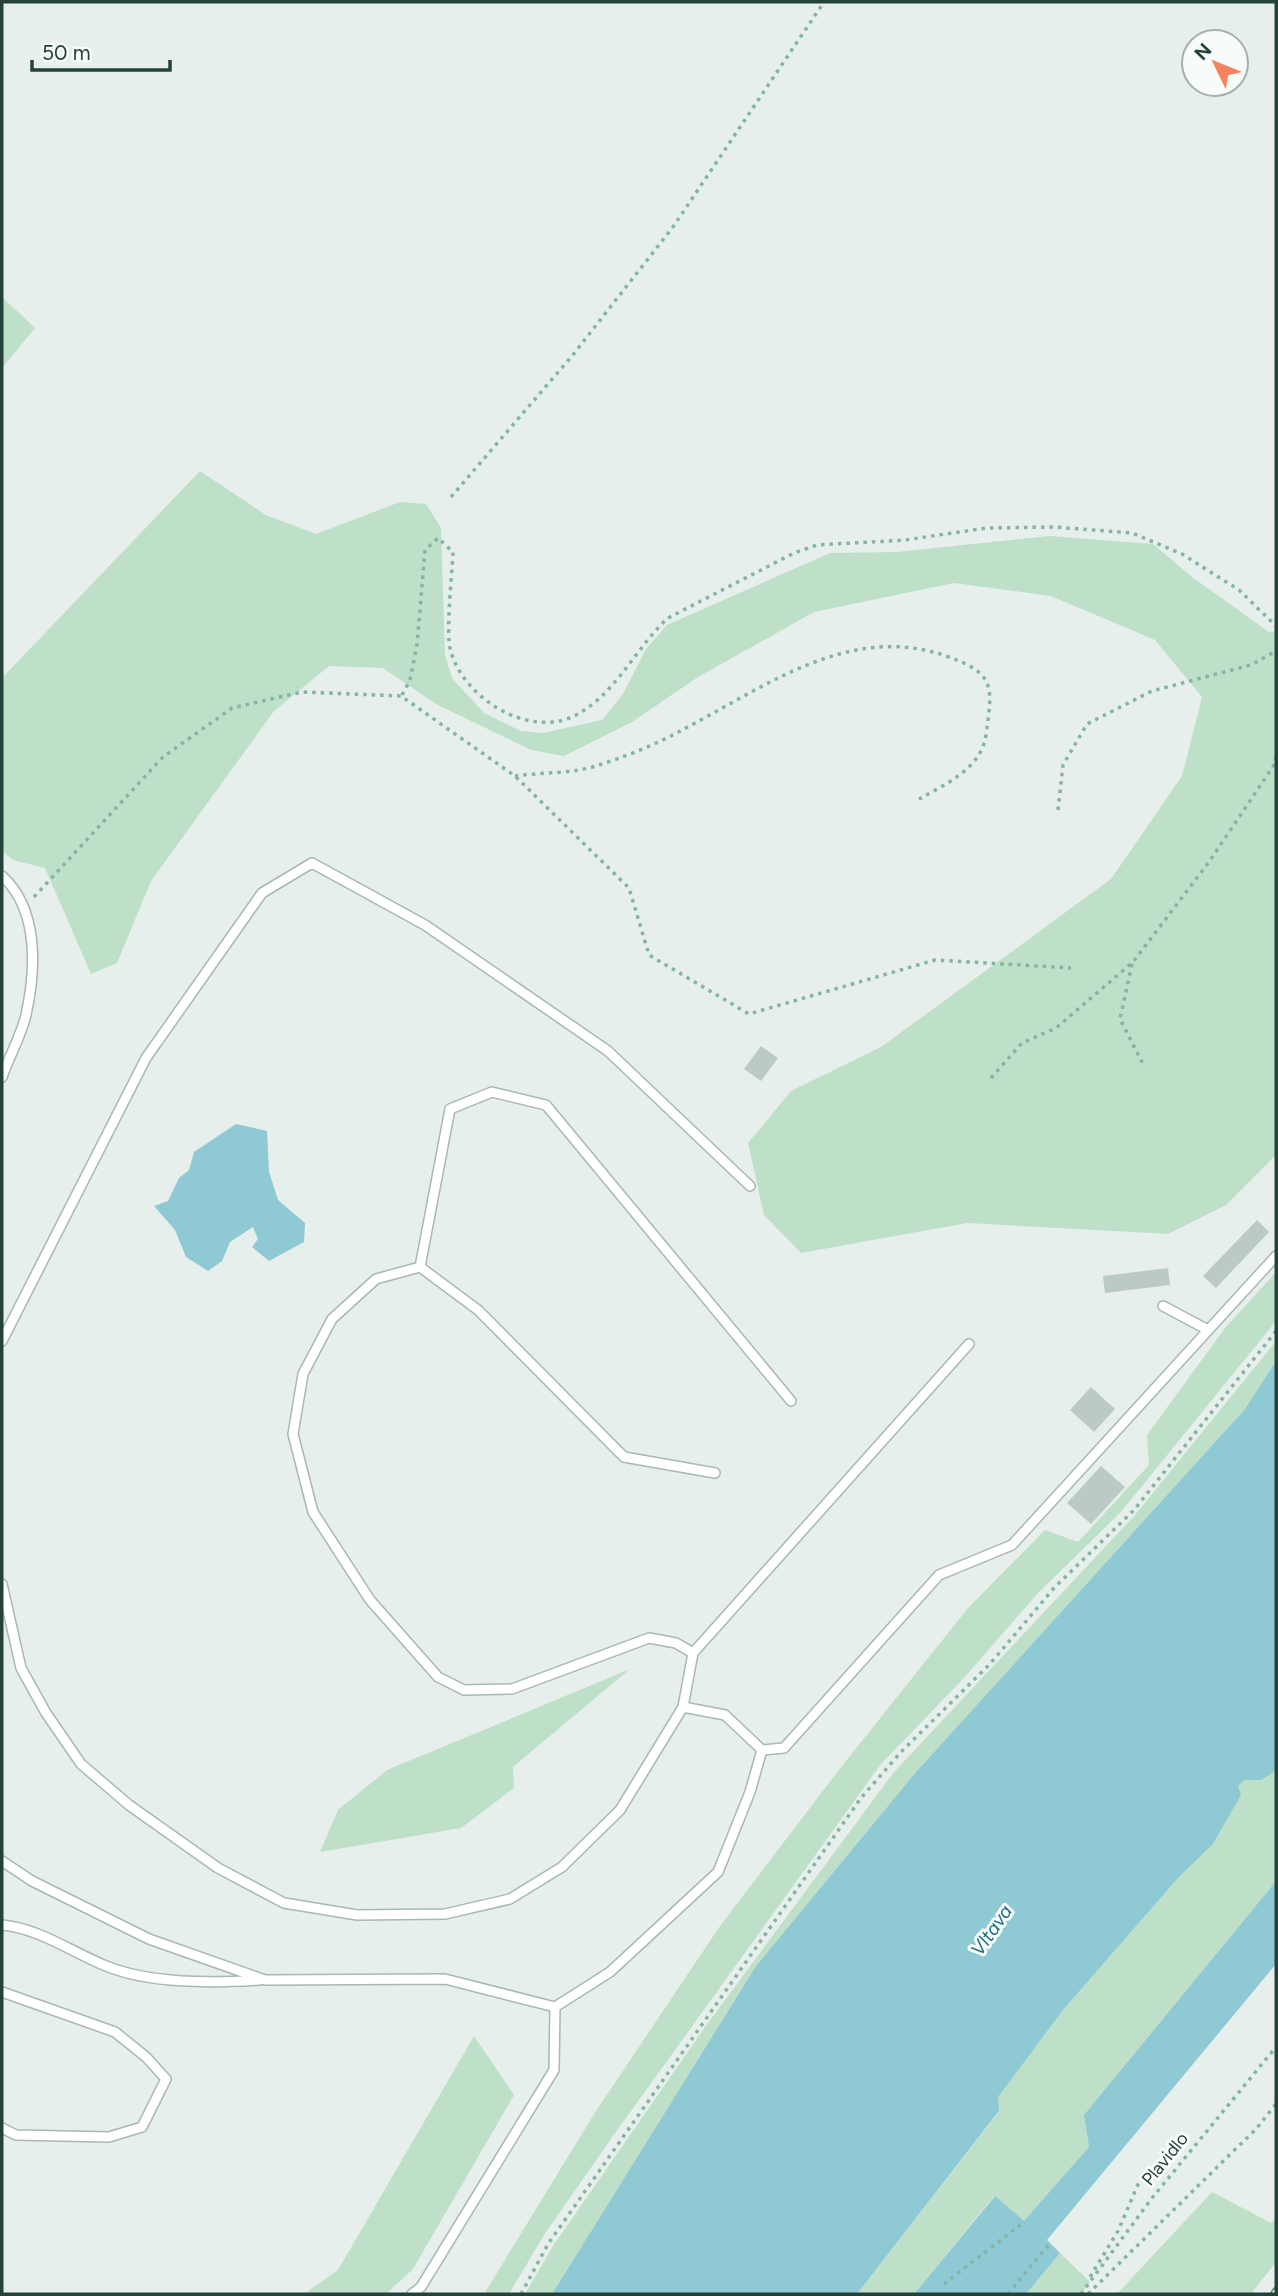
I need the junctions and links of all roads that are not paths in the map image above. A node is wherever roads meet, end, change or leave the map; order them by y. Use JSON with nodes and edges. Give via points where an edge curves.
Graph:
{"nodes":[{"id":1,"x":2,"y":876,"type":"edge"},
{"id":2,"x":2,"y":1077,"type":"edge"},
{"id":3,"x":750,"y":1186,"type":"dead end"},
{"id":4,"x":1276,"y":1256,"type":"edge"},
{"id":5,"x":420,"y":1266,"type":"junction"},
{"id":6,"x":1163,"y":1306,"type":"dead end"},
{"id":7,"x":1208,"y":1330,"type":"junction"},
{"id":8,"x":2,"y":1341,"type":"edge"},
{"id":9,"x":969,"y":1344,"type":"dead end"},
{"id":10,"x":791,"y":1401,"type":"dead end"},
{"id":11,"x":715,"y":1473,"type":"dead end"},
{"id":12,"x":2,"y":1584,"type":"edge"},
{"id":13,"x":693,"y":1653,"type":"junction"},
{"id":14,"x":682,"y":1707,"type":"junction"},
{"id":15,"x":762,"y":1750,"type":"junction"},
{"id":16,"x":2,"y":1861,"type":"edge"},
{"id":17,"x":2,"y":1925,"type":"edge"},
{"id":18,"x":265,"y":1980,"type":"junction"},
{"id":19,"x":2,"y":1992,"type":"edge"},
{"id":20,"x":555,"y":2007,"type":"junction"},
{"id":21,"x":2,"y":2129,"type":"edge"},
{"id":22,"x":412,"y":2294,"type":"edge"}],
"edges":[{"from":1,"to":2,"type":"lane","via":[[25,906],[31,934],[26,1016]]},
{"from":3,"to":8,"type":"lane","via":[[608,1051],[425,925],[312,863],[262,893],[146,1058]]},
{"from":4,"to":7,"type":"lane"},
{"from":5,"to":10,"type":"lane","via":[[450,1109],[492,1092],[546,1105]]},
{"from":5,"to":11,"type":"lane","via":[[478,1310],[624,1457]]},
{"from":5,"to":13,"type":"lane","via":[[376,1279],[332,1319],[303,1374],[293,1434],[313,1512],[370,1600],[438,1677],[464,1690],[512,1689],[649,1639],[676,1643]]},
{"from":6,"to":7,"type":"lane"},
{"from":7,"to":15,"type":"lane","via":[[1012,1545],[939,1575],[784,1748]]},
{"from":9,"to":13,"type":"lane"},
{"from":12,"to":14,"type":"lane","via":[[22,1668],[46,1713],[82,1763],[130,1805],[218,1868],[284,1903],[357,1915],[445,1914],[510,1899],[562,1867],[620,1810]]},
{"from":13,"to":14,"type":"lane"},
{"from":14,"to":15,"type":"lane","via":[[724,1715]]},
{"from":15,"to":20,"type":"lane","via":[[718,1872],[610,1972]]},
{"from":16,"to":18,"type":"lane","via":[[32,1881],[149,1939]]},
{"from":17,"to":18,"type":"lane","via":[[19,1927],[109,1967],[194,1984]]},
{"from":18,"to":20,"type":"lane","via":[[445,1979]]},
{"from":19,"to":21,"type":"lane","via":[[116,2032],[166,2079],[142,2127],[109,2137],[16,2135]]},
{"from":20,"to":22,"type":"lane","via":[[554,2070],[421,2287]]}]}
